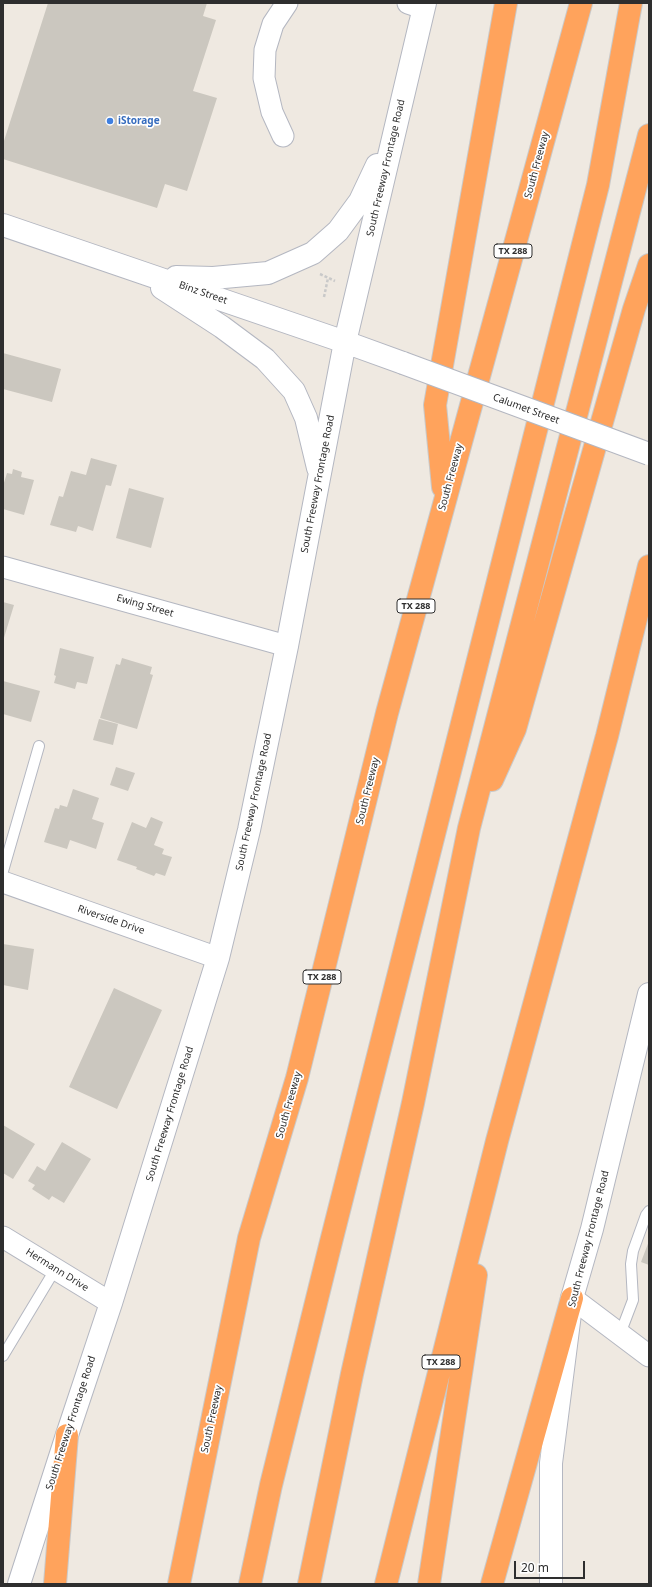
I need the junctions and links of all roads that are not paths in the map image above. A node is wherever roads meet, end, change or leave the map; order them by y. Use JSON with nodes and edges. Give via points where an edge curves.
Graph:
{"nodes":[{"id":1,"x":287,"y":3,"type":"edge"},
{"id":2,"x":506,"y":3,"type":"edge"},
{"id":3,"x":581,"y":3,"type":"edge"},
{"id":4,"x":631,"y":3,"type":"edge"},
{"id":5,"x":419,"y":5,"type":"edge"},
{"id":6,"x":397,"y":120,"type":"junction"},
{"id":7,"x":649,"y":135,"type":"edge"},
{"id":8,"x":283,"y":136,"type":"dead end"},
{"id":9,"x":3,"y":225,"type":"edge"},
{"id":10,"x":649,"y":265,"type":"edge"},
{"id":11,"x":144,"y":273,"type":"junction"},
{"id":12,"x":345,"y":342,"type":"junction"},
{"id":13,"x":403,"y":363,"type":"joint"},
{"id":14,"x":649,"y":454,"type":"edge"},
{"id":15,"x":320,"y":475,"type":"junction"},
{"id":16,"x":445,"y":499,"type":"junction"},
{"id":17,"x":649,"y":566,"type":"edge"},
{"id":18,"x":3,"y":567,"type":"edge"},
{"id":19,"x":649,"y":620,"type":"edge"},
{"id":20,"x":287,"y":646,"type":"junction"},
{"id":21,"x":607,"y":736,"type":"junction"},
{"id":22,"x":38,"y":746,"type":"dead end"},
{"id":23,"x":469,"y":828,"type":"junction"},
{"id":24,"x":3,"y":871,"type":"edge"},
{"id":25,"x":3,"y":882,"type":"edge"},
{"id":26,"x":218,"y":958,"type":"junction"},
{"id":27,"x":649,"y":994,"type":"edge"},
{"id":28,"x":497,"y":1141,"type":"junction"},
{"id":29,"x":649,"y":1211,"type":"edge"},
{"id":30,"x":3,"y":1237,"type":"edge"},
{"id":31,"x":56,"y":1268,"type":"junction"},
{"id":32,"x":572,"y":1298,"type":"junction"},
{"id":33,"x":111,"y":1303,"type":"junction"},
{"id":34,"x":620,"y":1334,"type":"junction"},
{"id":35,"x":3,"y":1356,"type":"edge"},
{"id":36,"x":649,"y":1356,"type":"edge"},
{"id":37,"x":67,"y":1434,"type":"junction"},
{"id":38,"x":19,"y":1584,"type":"edge"},
{"id":39,"x":55,"y":1584,"type":"edge"},
{"id":40,"x":179,"y":1584,"type":"edge"},
{"id":41,"x":250,"y":1584,"type":"edge"},
{"id":42,"x":309,"y":1584,"type":"edge"},
{"id":43,"x":386,"y":1584,"type":"edge"},
{"id":44,"x":429,"y":1584,"type":"edge"},
{"id":45,"x":492,"y":1584,"type":"edge"},
{"id":46,"x":551,"y":1584,"type":"edge"}],
"edges":[{"from":1,"to":8,"type":"street","via":[[273,24],[265,50],[264,78],[272,112]]},
{"from":2,"to":16,"type":"highway","via":[[435,404]]},
{"from":3,"to":16,"type":"highway","name":"South Freeway","number":"TX 288"},
{"from":4,"to":41,"type":"highway","via":[[598,185],[331,1242],[271,1485]]},
{"from":5,"to":6,"type":"main road","name":"South Freeway Frontage Road"},
{"from":6,"to":11,"type":"main road","via":[[360,201],[338,231],[313,253],[268,273],[213,278]]},
{"from":6,"to":12,"type":"main road","name":"South Freeway Frontage Road"},
{"from":7,"to":23,"type":"highway"},
{"from":9,"to":11,"type":"main road","name":"Binz Street"},
{"from":10,"to":23,"type":"highway","via":[[634,309],[515,729]]},
{"from":11,"to":12,"type":"main road","name":"Binz Street"},
{"from":11,"to":15,"type":"main road","via":[[265,359],[294,391],[306,418]]},
{"from":12,"to":13,"type":"main road","name":"Binz Street"},
{"from":12,"to":15,"type":"main road","name":"South Freeway Frontage Road"},
{"from":13,"to":14,"type":"main road","name":"Calumet Street","bridge":true},
{"from":15,"to":20,"type":"main road","name":"South Freeway Frontage Road"},
{"from":16,"to":40,"type":"highway","name":"South Freeway","number":"TX 288","via":[[387,713],[297,1078],[249,1238]]},
{"from":17,"to":21,"type":"highway","number":"TX 288"},
{"from":18,"to":20,"type":"street","name":"Ewing Street"},
{"from":19,"to":21,"type":"highway"},
{"from":20,"to":26,"type":"main road","name":"South Freeway Frontage Road","via":[[249,830]]},
{"from":21,"to":28,"type":"highway","number":"TX 288"},
{"from":22,"to":24,"type":"lane"},
{"from":23,"to":42,"type":"highway","via":[[413,1103],[352,1374]]},
{"from":25,"to":26,"type":"street","name":"Riverside Drive"},
{"from":26,"to":33,"type":"main road","name":"South Freeway Frontage Road"},
{"from":27,"to":32,"type":"main road","name":"South Freeway Frontage Road","via":[[592,1229]]},
{"from":28,"to":43,"type":"highway","number":"TX 288"},
{"from":28,"to":44,"type":"highway"},
{"from":29,"to":34,"type":"lane","via":[[633,1251],[633,1300]]},
{"from":30,"to":31,"type":"street","name":"Hermann Drive"},
{"from":31,"to":33,"type":"street","name":"Hermann Drive"},
{"from":31,"to":35,"type":"lane"},
{"from":32,"to":34,"type":"street"},
{"from":32,"to":45,"type":"highway"},
{"from":32,"to":46,"type":"main road","name":"South Freeway Frontage Road","via":[[551,1463]]},
{"from":33,"to":37,"type":"main road","name":"South Freeway Frontage Road"},
{"from":34,"to":36,"type":"street"},
{"from":37,"to":38,"type":"main road","name":"South Freeway Frontage Road"},
{"from":37,"to":39,"type":"highway"}]}
